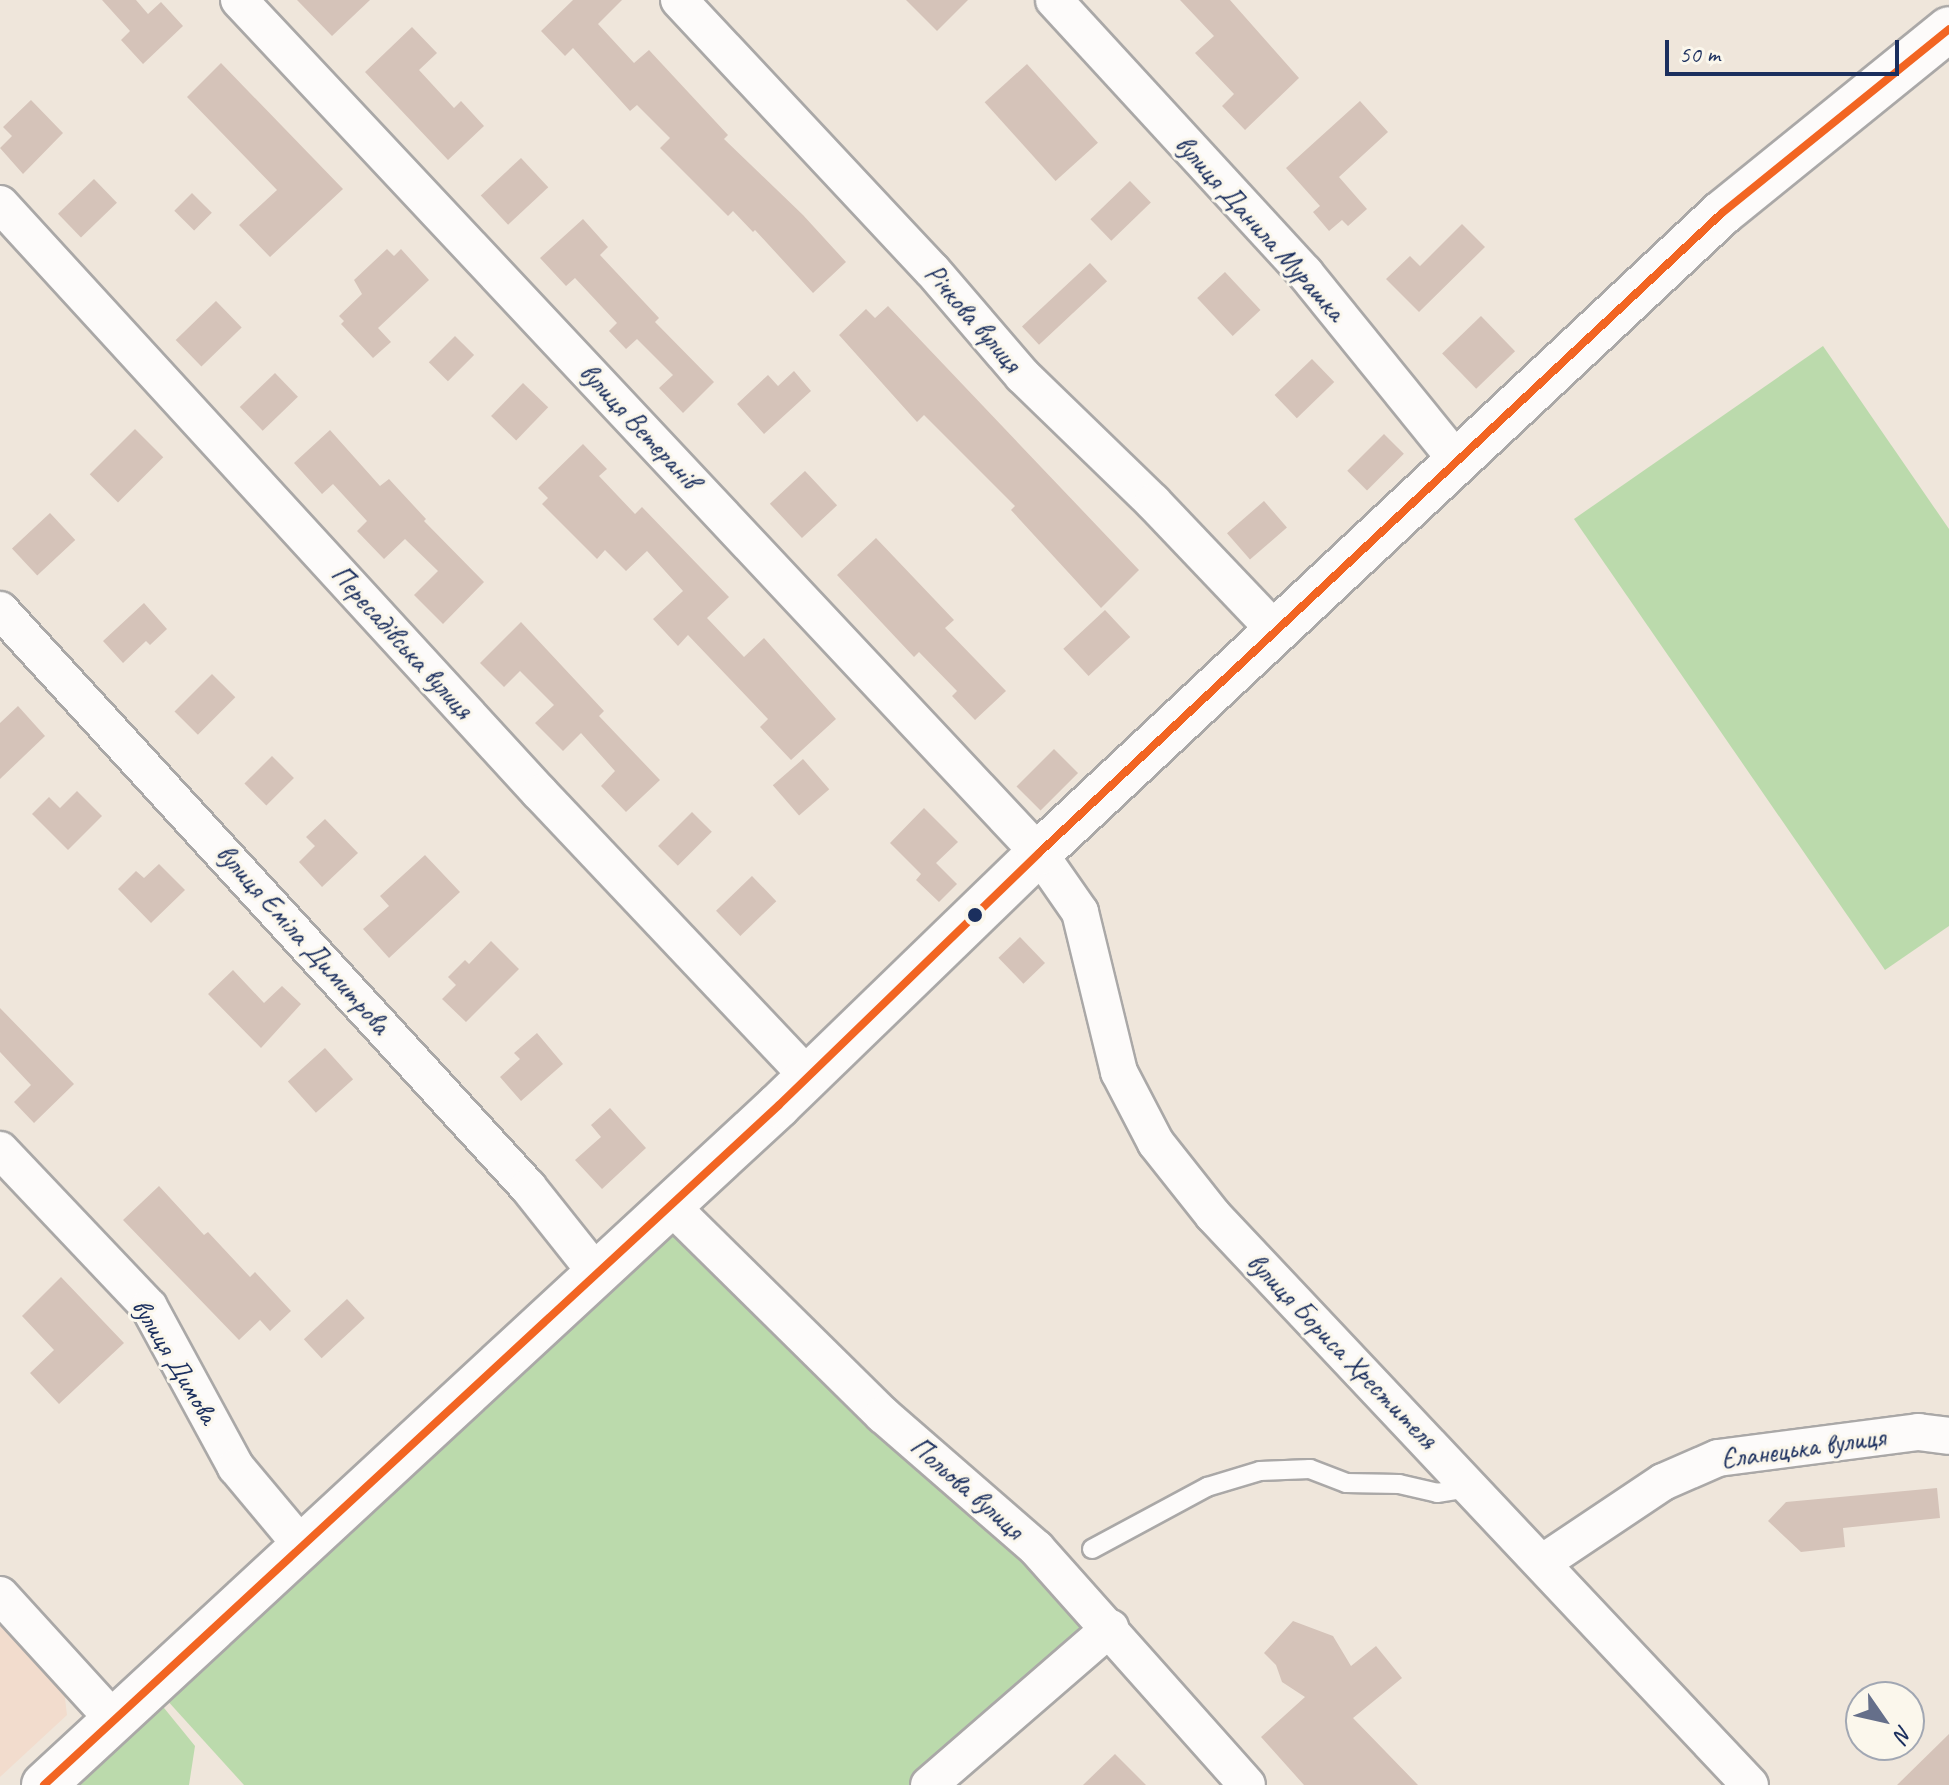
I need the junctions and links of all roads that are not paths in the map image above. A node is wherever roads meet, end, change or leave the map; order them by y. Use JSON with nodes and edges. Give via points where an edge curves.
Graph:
{"nodes":[{"id":1,"x":239,"y":0,"type":"edge"},
{"id":2,"x":679,"y":0,"type":"edge"},
{"id":3,"x":1054,"y":0,"type":"edge"},
{"id":4,"x":1949,"y":29,"type":"edge"},
{"id":5,"x":0,"y":204,"type":"edge"},
{"id":6,"x":1458,"y":462,"type":"junction"},
{"id":7,"x":0,"y":610,"type":"edge"},
{"id":8,"x":1275,"y":630,"type":"junction"},
{"id":9,"x":1039,"y":853,"type":"junction"},
{"id":10,"x":809,"y":1077,"type":"junction"},
{"id":11,"x":0,"y":1150,"type":"edge"},
{"id":12,"x":671,"y":1206,"type":"junction"},
{"id":13,"x":598,"y":1275,"type":"junction"},
{"id":14,"x":1949,"y":1436,"type":"edge"},
{"id":15,"x":1473,"y":1488,"type":"junction"},
{"id":16,"x":303,"y":1547,"type":"junction"},
{"id":17,"x":1092,"y":1549,"type":"dead end"},
{"id":18,"x":1542,"y":1563,"type":"junction"},
{"id":19,"x":0,"y":1595,"type":"edge"},
{"id":20,"x":1110,"y":1628,"type":"junction"},
{"id":21,"x":114,"y":1720,"type":"junction"},
{"id":22,"x":44,"y":1785,"type":"edge"},
{"id":23,"x":929,"y":1785,"type":"edge"},
{"id":24,"x":1247,"y":1785,"type":"edge"},
{"id":25,"x":1750,"y":1785,"type":"edge"}],
"edges":[{"from":1,"to":9,"type":"street","name":"вулиця Ветеранів"},
{"from":2,"to":8,"type":"street","name":"Річкова вулиця","via":[[932,270],[1023,376]]},
{"from":3,"to":6,"type":"street","name":"вулиця Данила Мурашка","via":[[1305,273]]},
{"from":4,"to":6,"type":"street","via":[[1722,213]]},
{"from":5,"to":10,"type":"street","name":"Пересадівська вулиця","via":[[540,793]]},
{"from":6,"to":8,"type":"street"},
{"from":7,"to":13,"type":"street","name":"вулиця Еміла Димитрова","via":[[486,1140]]},
{"from":8,"to":9,"type":"street"},
{"from":9,"to":10,"type":"street"},
{"from":9,"to":15,"type":"street","name":"вулиця Бориса Хрестителя","via":[[1080,912],[1119,1072],[1156,1143],[1213,1215]]},
{"from":10,"to":12,"type":"street"},
{"from":11,"to":16,"type":"street","name":"вулиця Димова","via":[[149,1307],[236,1467]]},
{"from":12,"to":13,"type":"street"},
{"from":12,"to":20,"type":"street","name":"Польова вулиця","via":[[883,1415],[1036,1548]]},
{"from":13,"to":16,"type":"street"},
{"from":14,"to":18,"type":"street","name":"Єланецька вулиця","via":[[1918,1432],[1718,1458],[1663,1482]]},
{"from":15,"to":17,"type":"lane","via":[[1437,1493],[1399,1484],[1346,1483],[1310,1469],[1260,1471],[1207,1487]]},
{"from":15,"to":18,"type":"street","name":"вулиця Бориса Хрестителя"},
{"from":16,"to":21,"type":"street"},
{"from":18,"to":25,"type":"street","name":"вулиця Бориса Хрестителя"},
{"from":19,"to":21,"type":"street"},
{"from":20,"to":23,"type":"street"},
{"from":20,"to":24,"type":"street","name":"Польова вулиця"},
{"from":21,"to":22,"type":"street"}]}
